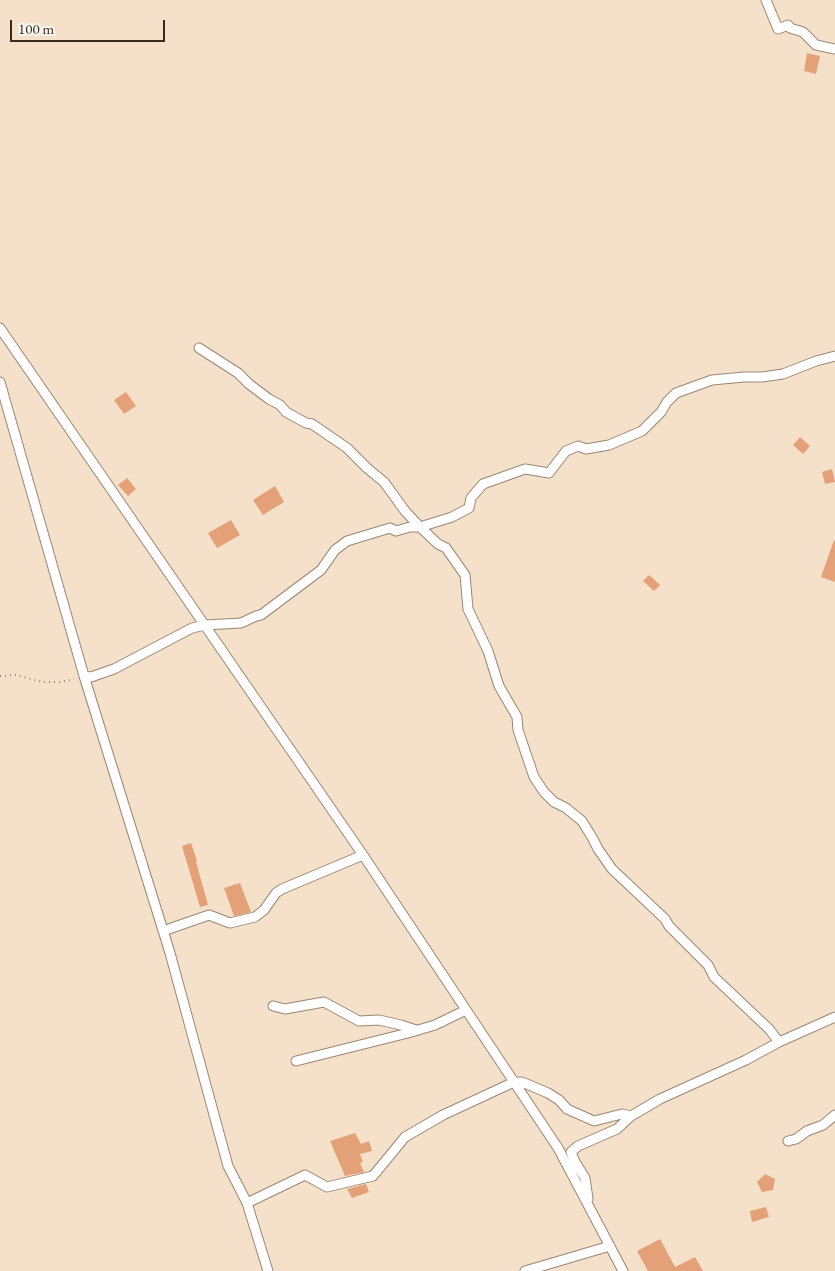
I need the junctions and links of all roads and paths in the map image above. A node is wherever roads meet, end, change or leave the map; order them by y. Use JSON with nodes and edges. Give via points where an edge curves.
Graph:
{"nodes":[{"id":1,"x":766,"y":0,"type":"edge"},
{"id":2,"x":835,"y":49,"type":"edge"},
{"id":3,"x":0,"y":328,"type":"edge"},
{"id":4,"x":199,"y":348,"type":"dead end"},
{"id":5,"x":835,"y":356,"type":"edge"},
{"id":6,"x":0,"y":382,"type":"edge"},
{"id":7,"x":420,"y":527,"type":"junction"},
{"id":8,"x":205,"y":625,"type":"junction"},
{"id":9,"x":0,"y":676,"type":"edge"},
{"id":10,"x":84,"y":676,"type":"junction"},
{"id":11,"x":363,"y":856,"type":"junction"},
{"id":12,"x":163,"y":932,"type":"junction"},
{"id":13,"x":273,"y":1006,"type":"dead end"},
{"id":14,"x":466,"y":1010,"type":"junction"},
{"id":15,"x":834,"y":1020,"type":"edge"},
{"id":16,"x":416,"y":1030,"type":"junction"},
{"id":17,"x":779,"y":1042,"type":"junction"},
{"id":18,"x":296,"y":1061,"type":"dead end"},
{"id":19,"x":514,"y":1082,"type":"junction"},
{"id":20,"x":835,"y":1115,"type":"edge"},
{"id":21,"x":631,"y":1116,"type":"junction"},
{"id":22,"x":788,"y":1140,"type":"dead end"},
{"id":23,"x":247,"y":1203,"type":"junction"},
{"id":24,"x":589,"y":1207,"type":"junction"},
{"id":25,"x":610,"y":1246,"type":"junction"},
{"id":26,"x":544,"y":1268,"type":"edge"},
{"id":27,"x":268,"y":1271,"type":"edge"},
{"id":28,"x":525,"y":1271,"type":"edge"},
{"id":29,"x":623,"y":1271,"type":"edge"}],
"edges":[{"from":1,"to":2,"type":"street","via":[[778,29],[788,25],[803,32],[816,45]]},
{"from":3,"to":8,"type":"street"},
{"from":4,"to":7,"type":"street","via":[[238,373],[286,412],[312,424],[348,448],[384,482]]},
{"from":5,"to":7,"type":"street","via":[[783,374],[712,380],[676,393],[642,431],[609,445],[586,449],[578,446],[566,451],[549,472],[525,469],[484,484],[471,498],[469,508]]},
{"from":6,"to":10,"type":"street"},
{"from":7,"to":8,"type":"street","via":[[396,531],[390,528],[348,541],[335,550],[321,570],[261,616],[242,623]]},
{"from":7,"to":17,"type":"street","via":[[446,548],[465,575],[468,609],[488,651],[499,686],[517,717],[520,737],[538,785],[554,802],[582,821],[612,869],[665,919],[708,965],[714,977]]},
{"from":8,"to":10,"type":"street","via":[[184,631],[114,669],[92,677]]},
{"from":8,"to":11,"type":"street"},
{"from":9,"to":10,"type":"path","via":[[16,675],[42,682],[60,682]]},
{"from":10,"to":12,"type":"street"},
{"from":11,"to":12,"type":"street","via":[[282,889],[255,917],[230,923],[209,915]]},
{"from":11,"to":14,"type":"street"},
{"from":12,"to":23,"type":"street","via":[[228,1166]]},
{"from":13,"to":16,"type":"street","via":[[285,1009],[324,1002],[359,1021],[379,1020]]},
{"from":14,"to":16,"type":"street"},
{"from":14,"to":19,"type":"street"},
{"from":15,"to":17,"type":"street"},
{"from":16,"to":18,"type":"street"},
{"from":17,"to":21,"type":"street"},
{"from":19,"to":21,"type":"street","via":[[548,1093],[567,1109],[594,1121],[622,1114]]},
{"from":19,"to":23,"type":"street","via":[[443,1115],[405,1137],[373,1176],[327,1187],[305,1175]]},
{"from":19,"to":24,"type":"street","via":[[558,1148]]},
{"from":20,"to":22,"type":"street","via":[[796,1140]]},
{"from":21,"to":24,"type":"street","via":[[617,1129],[571,1152],[585,1178]]},
{"from":23,"to":27,"type":"street"},
{"from":24,"to":25,"type":"street"},
{"from":25,"to":26,"type":"street"},
{"from":25,"to":29,"type":"street"},
{"from":26,"to":28,"type":"street"}]}
